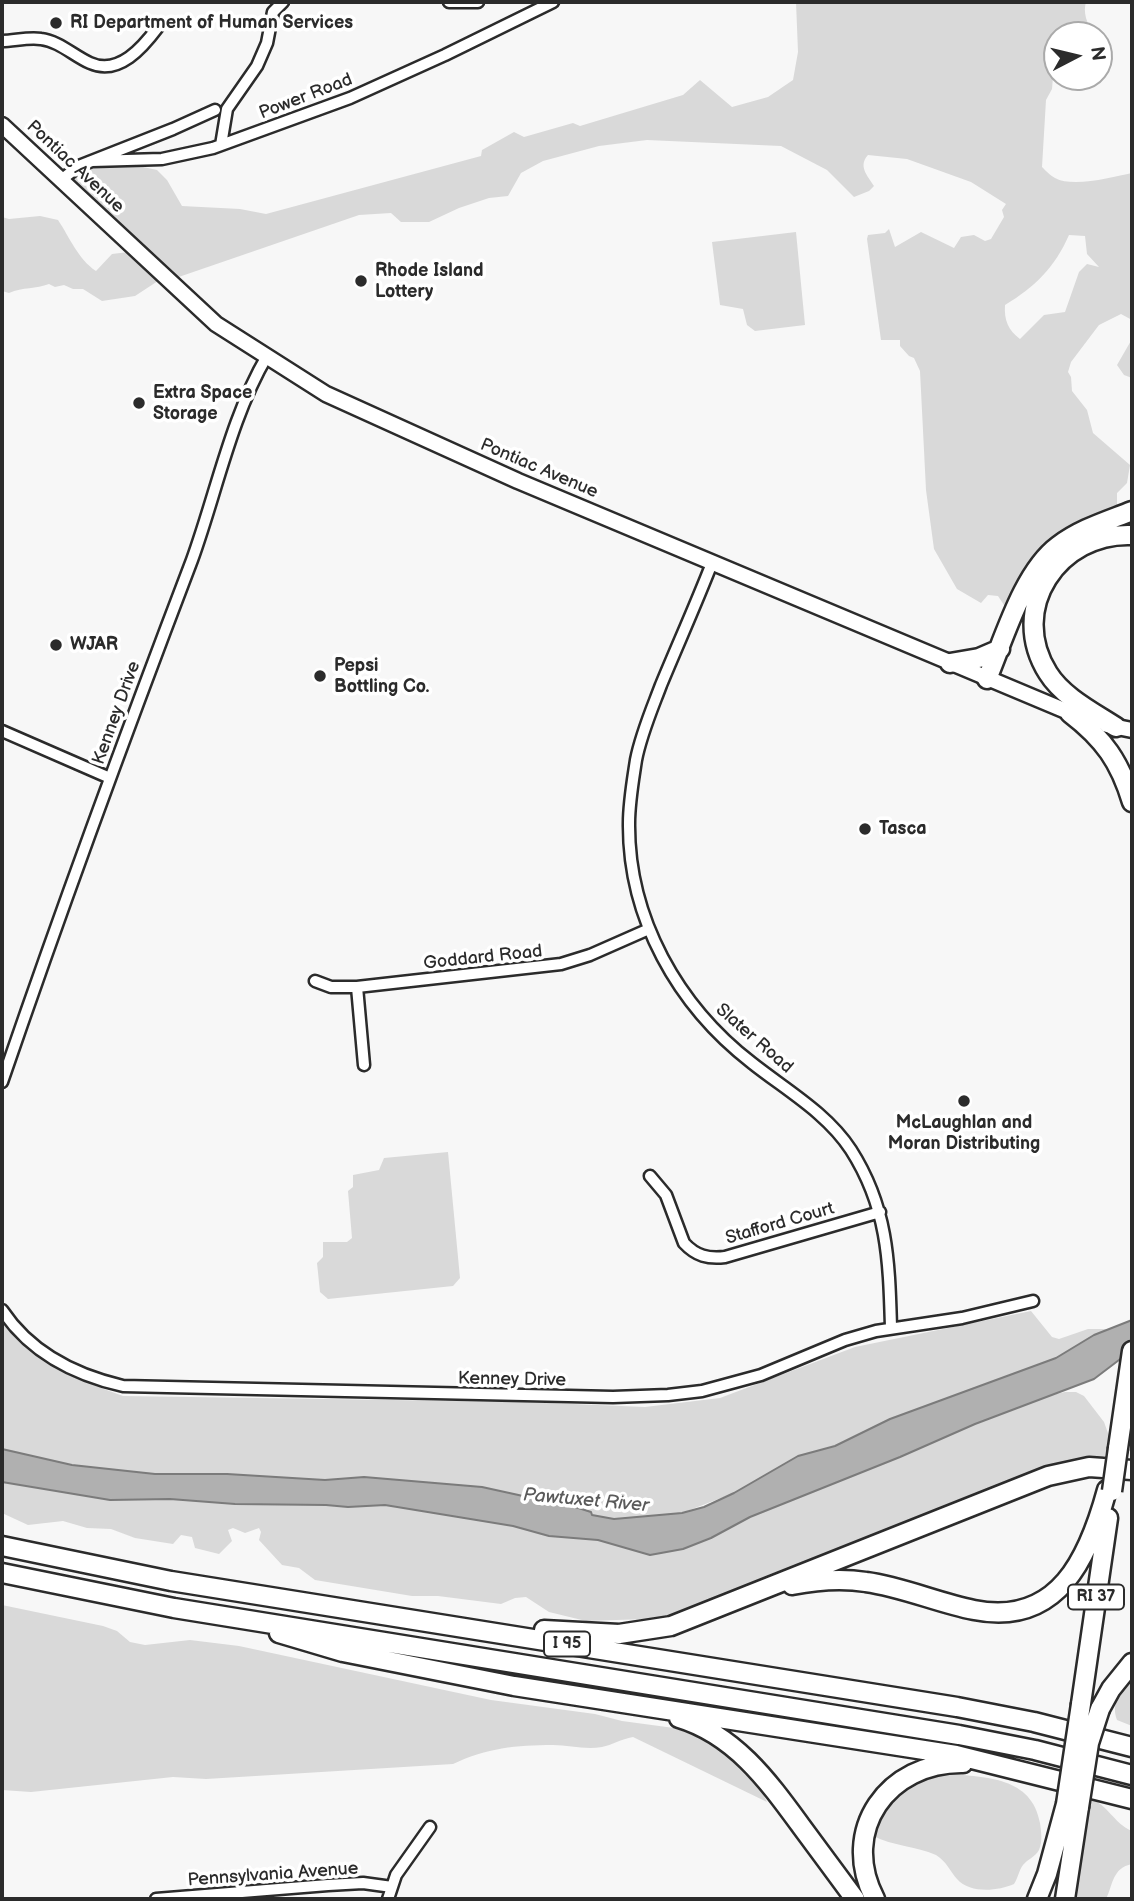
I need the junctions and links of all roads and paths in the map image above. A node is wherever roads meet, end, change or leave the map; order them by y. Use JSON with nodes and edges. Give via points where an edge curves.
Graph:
{"nodes":[{"id":1,"x":283,"y":2,"type":"edge"},
{"id":2,"x":449,"y":2,"type":"edge"},
{"id":3,"x":478,"y":2,"type":"edge"},
{"id":4,"x":553,"y":2,"type":"edge"},
{"id":5,"x":158,"y":27,"type":"dead end"},
{"id":6,"x":2,"y":41,"type":"edge"},
{"id":7,"x":215,"y":110,"type":"dead end"},
{"id":8,"x":2,"y":125,"type":"edge"},
{"id":9,"x":221,"y":145,"type":"junction"},
{"id":10,"x":92,"y":161,"type":"junction"},
{"id":11,"x":61,"y":180,"type":"junction"},
{"id":12,"x":267,"y":356,"type":"junction"},
{"id":13,"x":1132,"y":512,"type":"edge"},
{"id":14,"x":1132,"y":534,"type":"edge"},
{"id":15,"x":712,"y":563,"type":"junction"},
{"id":16,"x":1000,"y":649,"type":"junction"},
{"id":17,"x":950,"y":663,"type":"junction"},
{"id":18,"x":987,"y":679,"type":"junction"},
{"id":19,"x":1070,"y":713,"type":"junction"},
{"id":20,"x":1124,"y":729,"type":"edge"},
{"id":21,"x":2,"y":731,"type":"edge"},
{"id":22,"x":110,"y":778,"type":"junction"},
{"id":23,"x":1132,"y":803,"type":"edge"},
{"id":24,"x":649,"y":929,"type":"junction"},
{"id":25,"x":315,"y":981,"type":"dead end"},
{"id":26,"x":356,"y":987,"type":"junction"},
{"id":27,"x":364,"y":1065,"type":"dead end"},
{"id":28,"x":2,"y":1082,"type":"edge"},
{"id":29,"x":650,"y":1176,"type":"dead end"},
{"id":30,"x":880,"y":1212,"type":"junction"},
{"id":31,"x":1033,"y":1301,"type":"dead end"},
{"id":32,"x":2,"y":1310,"type":"edge"},
{"id":33,"x":891,"y":1327,"type":"junction"},
{"id":34,"x":1132,"y":1351,"type":"edge"},
{"id":35,"x":1132,"y":1470,"type":"edge"},
{"id":36,"x":1110,"y":1490,"type":"junction"},
{"id":37,"x":2,"y":1546,"type":"edge"},
{"id":38,"x":2,"y":1573,"type":"edge"},
{"id":39,"x":720,"y":1608,"type":"junction"},
{"id":40,"x":236,"y":1618,"type":"junction"},
{"id":41,"x":437,"y":1623,"type":"junction"},
{"id":42,"x":1132,"y":1663,"type":"edge"},
{"id":43,"x":618,"y":1703,"type":"junction"},
{"id":44,"x":1132,"y":1747,"type":"edge"},
{"id":45,"x":1029,"y":1772,"type":"junction"},
{"id":46,"x":1132,"y":1775,"type":"edge"},
{"id":47,"x":1132,"y":1799,"type":"edge"},
{"id":48,"x":1072,"y":1805,"type":"junction"},
{"id":49,"x":430,"y":1827,"type":"dead end"},
{"id":50,"x":392,"y":1887,"type":"junction"},
{"id":51,"x":183,"y":1898,"type":"edge"},
{"id":52,"x":156,"y":1899,"type":"edge"},
{"id":53,"x":388,"y":1899,"type":"edge"},
{"id":54,"x":855,"y":1899,"type":"edge"},
{"id":55,"x":875,"y":1899,"type":"edge"},
{"id":56,"x":1037,"y":1899,"type":"edge"},
{"id":57,"x":1051,"y":1899,"type":"edge"},
{"id":58,"x":1065,"y":1899,"type":"edge"}],
"edges":[{"from":1,"to":9,"type":"street","via":[[273,12],[257,65],[227,109]]},
{"from":2,"to":3,"type":"street"},
{"from":4,"to":9,"type":"street","name":"Power Road","via":[[350,97]]},
{"from":5,"to":6,"type":"street","via":[[143,49],[107,66],[93,64],[42,39]]},
{"from":7,"to":10,"type":"street"},
{"from":8,"to":11,"type":"main road","name":"Pontiac Avenue"},
{"from":9,"to":10,"type":"street","name":"Power Road","via":[[162,159]]},
{"from":10,"to":11,"type":"street","name":"Power Road"},
{"from":11,"to":12,"type":"main road","name":"Pontiac Avenue","via":[[216,324]]},
{"from":12,"to":15,"type":"main road","name":"Pontiac Avenue","via":[[361,412]]},
{"from":12,"to":22,"type":"street","name":"Kenney Drive","via":[[239,419],[197,547]]},
{"from":13,"to":16,"type":"highway","via":[[1074,535],[1045,557],[1030,579]]},
{"from":14,"to":20,"type":"highway","via":[[1094,540],[1068,554],[1048,576],[1034,614],[1039,654],[1053,680],[1068,695]]},
{"from":15,"to":17,"type":"main road","name":"Pontiac Avenue"},
{"from":15,"to":24,"type":"street","name":"Slater Road","via":[[647,720],[636,758],[630,848]]},
{"from":16,"to":17,"type":"highway"},
{"from":16,"to":18,"type":"highway"},
{"from":17,"to":18,"type":"main road","name":"Pontiac Avenue"},
{"from":18,"to":19,"type":"main road","name":"Pontiac Avenue"},
{"from":19,"to":20,"type":"main road","name":"Pontiac Avenue"},
{"from":19,"to":23,"type":"highway","via":[[1096,734],[1114,757]]},
{"from":21,"to":22,"type":"street"},
{"from":22,"to":28,"type":"street","name":"Kenney Drive"},
{"from":24,"to":26,"type":"street","name":"Goddard Road","via":[[561,964]]},
{"from":24,"to":30,"type":"street","name":"Slater Road","via":[[672,976],[701,1014],[751,1062],[806,1103],[849,1147]]},
{"from":25,"to":26,"type":"street","name":"Goddard Road","via":[[331,987]]},
{"from":26,"to":27,"type":"street"},
{"from":29,"to":30,"type":"street","name":"Stafford Court","via":[[666,1195],[684,1243],[704,1257],[725,1257]]},
{"from":30,"to":33,"type":"street","name":"Slater Road","via":[[888,1248]]},
{"from":31,"to":33,"type":"street","name":"Kenney Drive","via":[[962,1318]]},
{"from":32,"to":33,"type":"street","name":"Kenney Drive","via":[[15,1328],[48,1356],[85,1375],[123,1386],[599,1397],[668,1395],[722,1386]]},
{"from":34,"to":36,"type":"highway","number":"RI 37","bridge":true},
{"from":35,"to":39,"type":"highway","via":[[1089,1467],[1048,1476]]},
{"from":36,"to":39,"type":"highway","via":[[1075,1571],[1055,1592],[1023,1608],[981,1612],[884,1585],[844,1580],[789,1586]]},
{"from":36,"to":48,"type":"highway","number":"RI 37","bridge":true},
{"from":37,"to":41,"type":"highway","number":"I 95","via":[[160,1579]]},
{"from":38,"to":40,"type":"highway","number":"I 95"},
{"from":39,"to":41,"type":"highway","via":[[671,1626],[619,1634]]},
{"from":40,"to":43,"type":"highway","via":[[343,1652]]},
{"from":40,"to":46,"type":"highway","number":"I 95","via":[[975,1737]]},
{"from":41,"to":44,"type":"highway","number":"I 95","via":[[964,1708]]},
{"from":42,"to":48,"type":"highway","bridge":true,"via":[[1100,1709]]},
{"from":43,"to":45,"type":"highway","via":[[940,1752]]},
{"from":43,"to":54,"type":"highway","via":[[694,1723],[739,1752],[771,1785]]},
{"from":45,"to":47,"type":"highway"},
{"from":45,"to":55,"type":"highway","via":[[949,1763],[923,1768],[898,1782],[881,1799],[866,1833],[864,1870]]},
{"from":48,"to":56,"type":"highway"},
{"from":48,"to":57,"type":"highway","number":"RI 37"},
{"from":48,"to":58,"type":"highway"},
{"from":49,"to":50,"type":"street"},
{"from":50,"to":51,"type":"street","name":"Pennsylvania Avenue","via":[[351,1884]]},
{"from":50,"to":53,"type":"street"},
{"from":51,"to":52,"type":"street","name":"Pennsylvania Avenue"}]}
